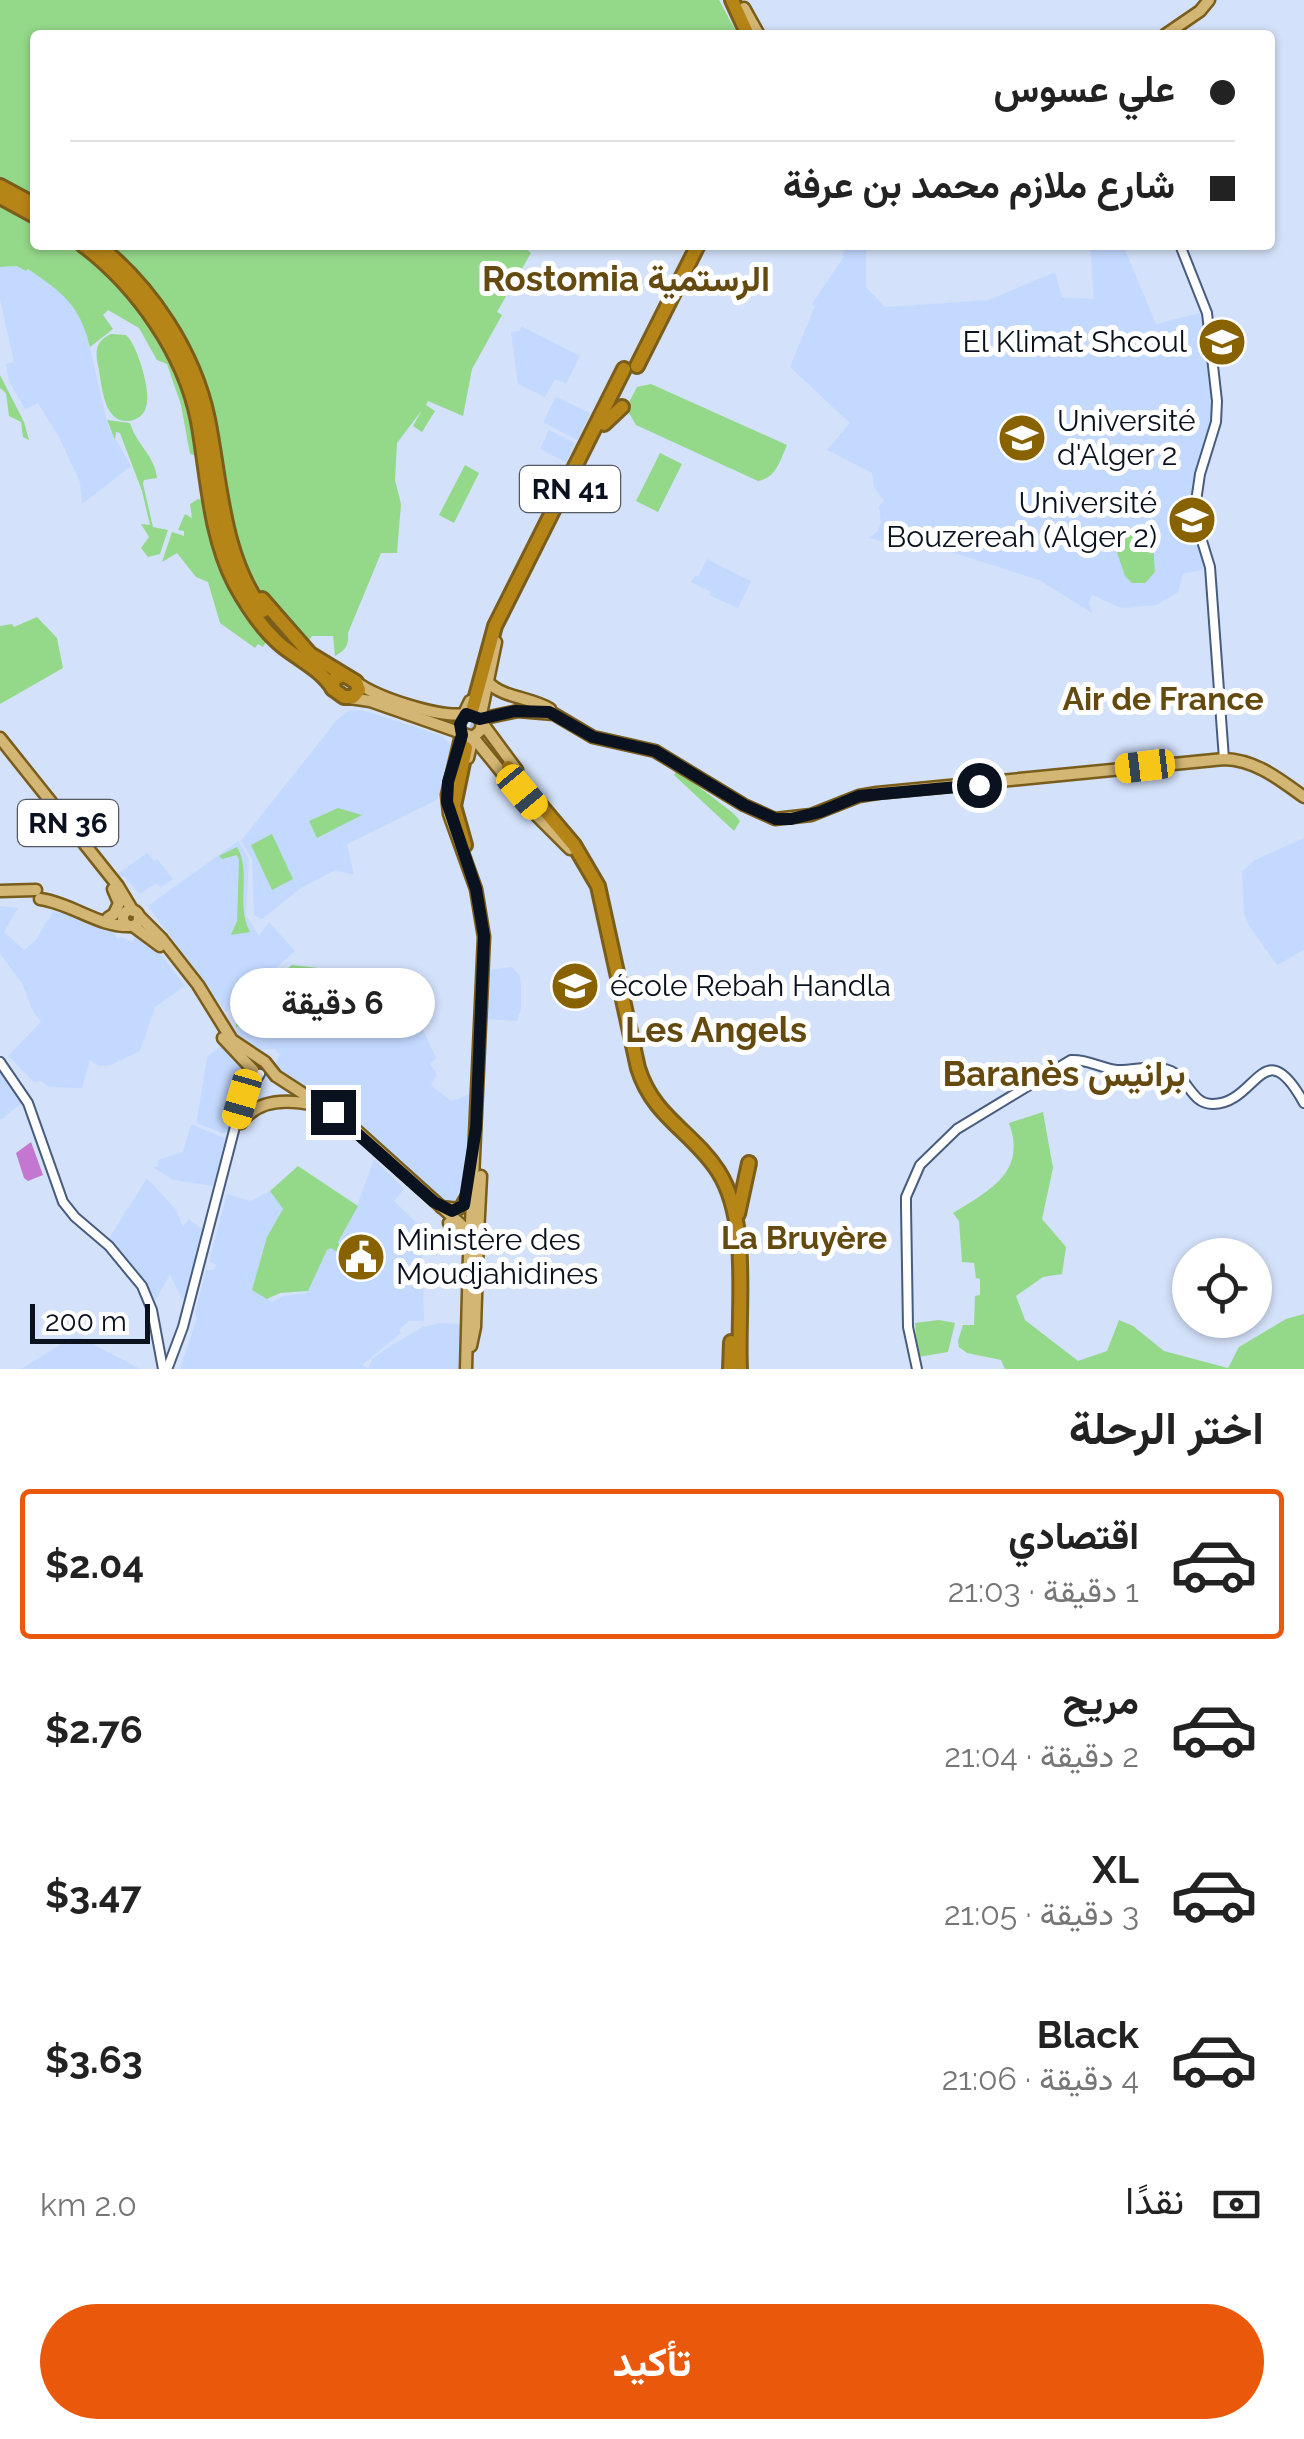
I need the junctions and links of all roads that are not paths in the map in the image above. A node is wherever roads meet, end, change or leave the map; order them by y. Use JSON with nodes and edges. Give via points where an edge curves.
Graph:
{"nodes":[{"id":1,"x":1212,"y":0,"type":"edge"},
{"id":2,"x":1177,"y":30,"type":"edge"},
{"id":3,"x":0,"y":186,"type":"edge"},
{"id":4,"x":0,"y":197,"type":"edge"},
{"id":5,"x":30,"y":202,"type":"edge"},
{"id":6,"x":30,"y":213,"type":"edge"},
{"id":7,"x":88,"y":250,"type":"edge"},
{"id":8,"x":103,"y":250,"type":"edge"},
{"id":9,"x":693,"y":250,"type":"edge"},
{"id":10,"x":1182,"y":250,"type":"edge"},
{"id":11,"x":630,"y":368,"type":"junction"},
{"id":12,"x":622,"y":407,"type":"dead end"},
{"id":13,"x":604,"y":424,"type":"junction"},
{"id":14,"x":213,"y":486,"type":"junction"},
{"id":15,"x":261,"y":613,"type":"tunnel mouth"},
{"id":16,"x":496,"y":630,"type":"junction"},
{"id":17,"x":343,"y":675,"type":"junction"},
{"id":18,"x":356,"y":682,"type":"junction"},
{"id":19,"x":488,"y":682,"type":"junction"},
{"id":20,"x":333,"y":689,"type":"junction"},
{"id":21,"x":351,"y":698,"type":"junction"},
{"id":22,"x":560,"y":717,"type":"junction"},
{"id":23,"x":476,"y":718,"type":"junction"},
{"id":24,"x":0,"y":741,"type":"edge"},
{"id":25,"x":465,"y":745,"type":"junction"},
{"id":26,"x":1224,"y":759,"type":"junction"},
{"id":27,"x":507,"y":769,"type":"tunnel mouth"},
{"id":28,"x":1304,"y":797,"type":"edge"},
{"id":29,"x":457,"y":833,"type":"junction"},
{"id":30,"x":466,"y":846,"type":"joint"},
{"id":31,"x":572,"y":847,"type":"junction"},
{"id":32,"x":107,"y":879,"type":"junction"},
{"id":33,"x":0,"y":893,"type":"edge"},
{"id":34,"x":38,"y":895,"type":"junction"},
{"id":35,"x":108,"y":918,"type":"junction"},
{"id":36,"x":130,"y":918,"type":"junction"},
{"id":37,"x":240,"y":1052,"type":"junction"},
{"id":38,"x":0,"y":1062,"type":"edge"},
{"id":39,"x":259,"y":1069,"type":"junction"},
{"id":40,"x":1304,"y":1103,"type":"edge"},
{"id":41,"x":314,"y":1105,"type":"junction"},
{"id":42,"x":241,"y":1122,"type":"junction"},
{"id":43,"x":478,"y":1128,"type":"junction"},
{"id":44,"x":712,"y":1162,"type":"junction"},
{"id":45,"x":471,"y":1173,"type":"junction"},
{"id":46,"x":434,"y":1202,"type":"junction"},
{"id":47,"x":737,"y":1236,"type":"junction"},
{"id":48,"x":470,"y":1239,"type":"junction"},
{"id":49,"x":735,"y":1328,"type":"junction"},
{"id":50,"x":167,"y":1368,"type":"edge"},
{"id":51,"x":469,"y":1369,"type":"edge"},
{"id":52,"x":738,"y":1369,"type":"edge"},
{"id":53,"x":917,"y":1369,"type":"edge"}],
"edges":[{"from":1,"to":2,"type":"main road"},
{"from":3,"to":5,"type":"highway"},
{"from":4,"to":6,"type":"highway"},
{"from":7,"to":14,"type":"highway","via":[[130,289],[171,351],[195,406]]},
{"from":8,"to":14,"type":"highway","via":[[146,292],[174,335],[206,410]]},
{"from":9,"to":11,"type":"highway"},
{"from":10,"to":26,"type":"main road","via":[[1207,314],[1216,401],[1194,510],[1210,567]]},
{"from":11,"to":13,"type":"highway","number":"RN 41"},
{"from":11,"to":16,"type":"highway","number":"RN 41"},
{"from":12,"to":13,"type":"highway"},
{"from":13,"to":16,"type":"highway","number":"RN 41"},
{"from":14,"to":15,"type":"highway"},
{"from":14,"to":17,"type":"highway","via":[[260,596],[304,649]]},
{"from":14,"to":20,"type":"highway","via":[[217,538],[244,600],[276,641]]},
{"from":16,"to":19,"type":"main road","number":"RN 41"},
{"from":16,"to":23,"type":"highway"},
{"from":17,"to":18,"type":"highway"},
{"from":17,"to":20,"type":"highway"},
{"from":18,"to":21,"type":"highway","via":[[358,693]]},
{"from":18,"to":23,"type":"main road","via":[[446,715]]},
{"from":19,"to":22,"type":"main road"},
{"from":19,"to":23,"type":"main road","number":"RN 41"},
{"from":20,"to":21,"type":"highway"},
{"from":21,"to":25,"type":"main road"},
{"from":22,"to":23,"type":"main road","via":[[530,711]]},
{"from":22,"to":26,"type":"main road","via":[[593,737],[655,751],[776,819],[877,794]]},
{"from":23,"to":25,"type":"main road","via":[[480,731]]},
{"from":23,"to":25,"type":"main road","via":[[460,724]]},
{"from":23,"to":31,"type":"main road"},
{"from":24,"to":32,"type":"main road","number":"RN 36"},
{"from":24,"to":36,"type":"main road","number":"RN 36","via":[[118,886]]},
{"from":25,"to":29,"type":"highway","via":[[450,791]]},
{"from":25,"to":29,"type":"main road","via":[[448,780]]},
{"from":25,"to":30,"type":"highway","via":[[454,806]]},
{"from":25,"to":31,"type":"main road","via":[[482,752]]},
{"from":26,"to":28,"type":"main road","via":[[1270,773]]},
{"from":27,"to":31,"type":"highway"},
{"from":29,"to":43,"type":"main road","via":[[484,936]]},
{"from":30,"to":43,"type":"main road","via":[[487,929]]},
{"from":31,"to":44,"type":"highway","via":[[604,902],[642,1078],[664,1115]]},
{"from":31,"to":49,"type":"highway","via":[[596,898],[639,1088],[706,1165],[724,1197]]},
{"from":32,"to":35,"type":"main road","number":"RN 36","via":[[119,901]]},
{"from":32,"to":36,"type":"main road","number":"RN 36"},
{"from":33,"to":34,"type":"main road","number":"RN 36"},
{"from":34,"to":35,"type":"main road","number":"RN 36"},
{"from":34,"to":36,"type":"main road","number":"RN 36","via":[[118,926]]},
{"from":35,"to":36,"type":"main road","number":"RN 36"},
{"from":36,"to":37,"type":"main road","number":"RN 36","via":[[179,968]]},
{"from":36,"to":37,"type":"main road","number":"RN 36","via":[[162,939]]},
{"from":37,"to":39,"type":"main road","number":"RN 36"},
{"from":38,"to":50,"type":"main road","via":[[28,1103],[62,1199],[142,1286]]},
{"from":39,"to":41,"type":"main road","number":"RN 36"},
{"from":39,"to":42,"type":"main road"},
{"from":39,"to":46,"type":"main road","number":"RN 36","via":[[347,1122]]},
{"from":39,"to":50,"type":"main road","via":[[237,1119]]},
{"from":40,"to":53,"type":"main road","via":[[1280,1072],[1266,1071],[1236,1097],[1216,1104],[1198,1100],[1165,1069],[1115,1070],[1071,1060],[957,1128],[920,1165],[906,1197],[908,1331]]},
{"from":41,"to":42,"type":"main road","via":[[266,1104]]},
{"from":41,"to":48,"type":"main road","number":"RN 36"},
{"from":42,"to":50,"type":"main road","via":[[190,1320]]},
{"from":43,"to":45,"type":"main road"},
{"from":43,"to":48,"type":"main road"},
{"from":44,"to":47,"type":"highway","via":[[731,1197]]},
{"from":44,"to":47,"type":"highway","via":[[733,1178],[749,1163]]},
{"from":45,"to":46,"type":"main road","via":[[462,1208]]},
{"from":45,"to":48,"type":"main road"},
{"from":46,"to":48,"type":"main road","number":"RN 36"},
{"from":47,"to":49,"type":"highway"},
{"from":48,"to":51,"type":"main road","via":[[475,1327]]},
{"from":49,"to":52,"type":"highway"}]}
